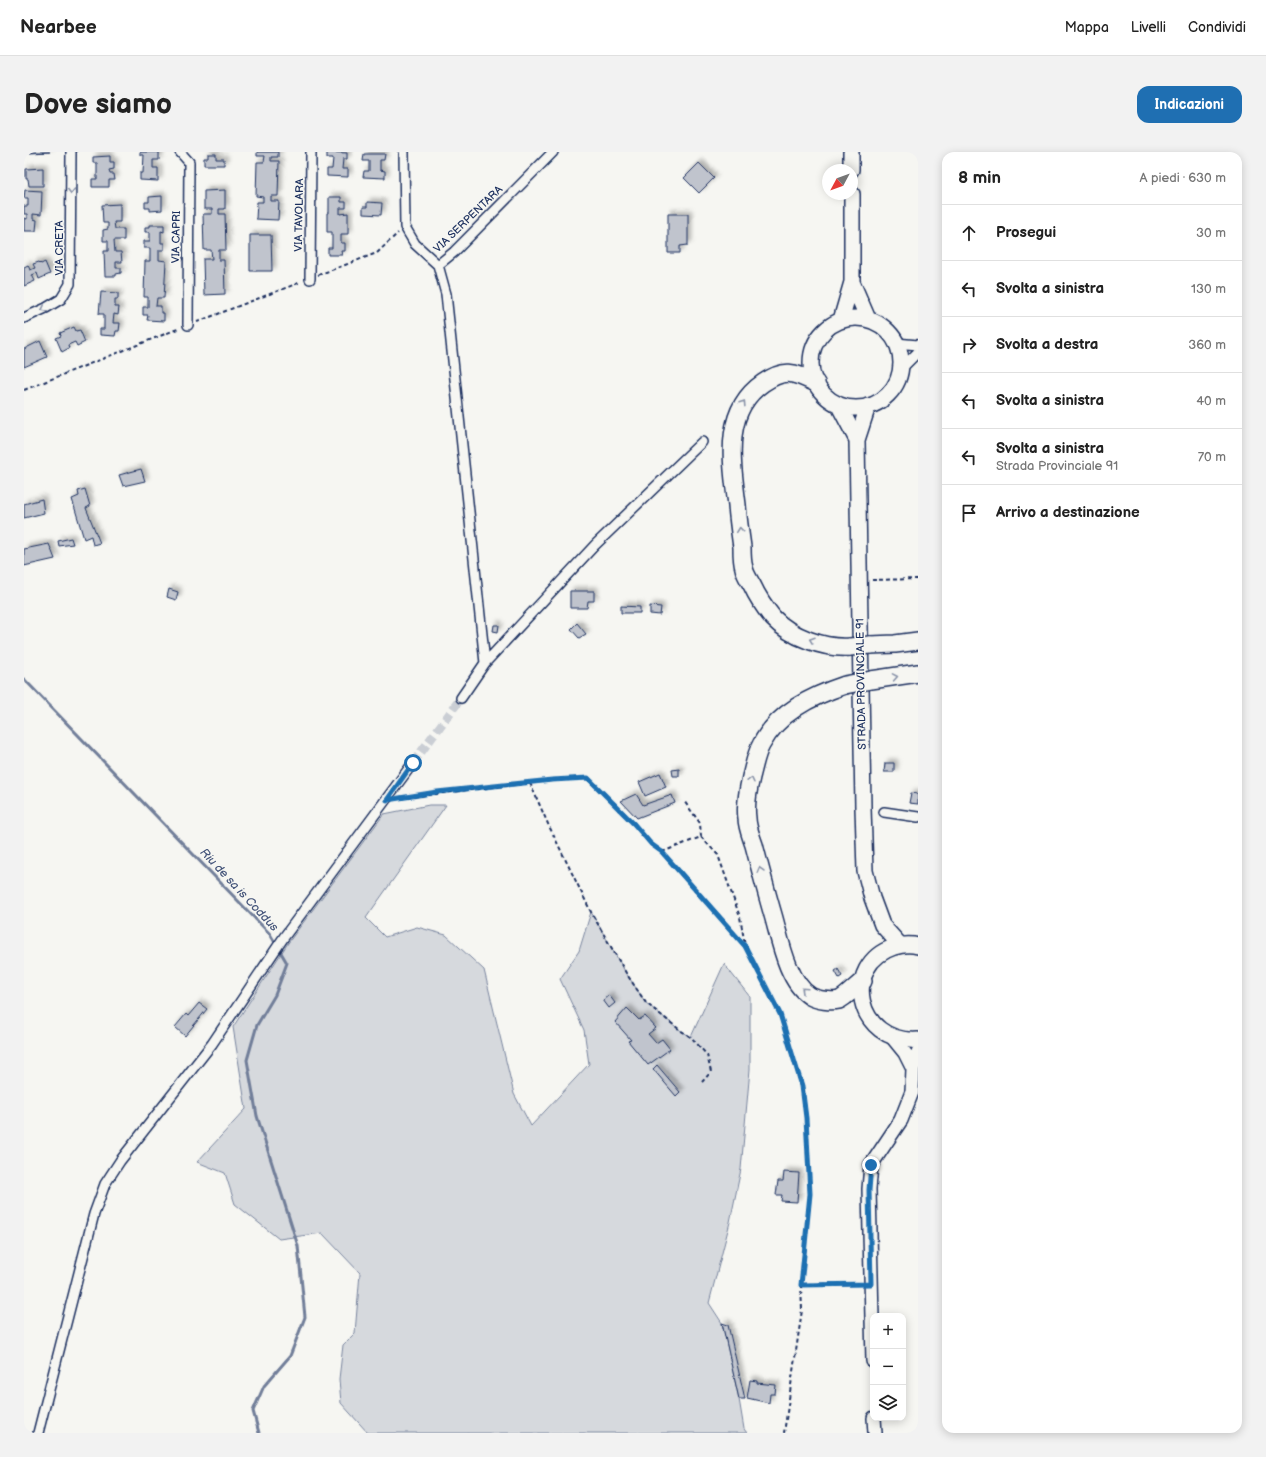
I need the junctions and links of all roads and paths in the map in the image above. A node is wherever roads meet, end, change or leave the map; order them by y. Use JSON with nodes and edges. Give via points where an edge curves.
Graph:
{"nodes":[{"id":1,"x":71,"y":152,"type":"edge"},
{"id":2,"x":180,"y":152,"type":"edge"},
{"id":3,"x":311,"y":152,"type":"edge"},
{"id":4,"x":404,"y":152,"type":"edge"},
{"id":5,"x":553,"y":152,"type":"edge"},
{"id":6,"x":851,"y":152,"type":"edge"},
{"id":7,"x":851,"y":164,"type":"edge"},
{"id":8,"x":852,"y":200,"type":"edge"},
{"id":9,"x":405,"y":227,"type":"junction"},
{"id":10,"x":438,"y":265,"type":"junction"},
{"id":11,"x":310,"y":279,"type":"junction"},
{"id":12,"x":852,"y":282,"type":"junction"},
{"id":13,"x":24,"y":318,"type":"edge"},
{"id":14,"x":868,"y":319,"type":"junction"},
{"id":15,"x":841,"y":320,"type":"junction"},
{"id":16,"x":188,"y":325,"type":"junction"},
{"id":17,"x":896,"y":342,"type":"junction"},
{"id":18,"x":918,"y":345,"type":"edge"},
{"id":19,"x":918,"y":352,"type":"edge"},
{"id":20,"x":900,"y":370,"type":"junction"},
{"id":21,"x":816,"y":383,"type":"junction"},
{"id":22,"x":24,"y":390,"type":"edge"},
{"id":23,"x":838,"y":404,"type":"junction"},
{"id":24,"x":868,"y":406,"type":"junction"},
{"id":25,"x":857,"y":440,"type":"junction"},
{"id":26,"x":702,"y":442,"type":"dead end"},
{"id":27,"x":918,"y":579,"type":"edge"},
{"id":28,"x":859,"y":580,"type":"junction"},
{"id":29,"x":918,"y":641,"type":"edge"},
{"id":30,"x":485,"y":663,"type":"junction"},
{"id":31,"x":918,"y":673,"type":"edge"},
{"id":32,"x":461,"y":698,"type":"tunnel mouth"},
{"id":33,"x":413,"y":763,"type":"tunnel mouth"},
{"id":34,"x":530,"y":783,"type":"junction"},
{"id":35,"x":387,"y":800,"type":"junction"},
{"id":36,"x":684,"y":801,"type":"dead end"},
{"id":37,"x":884,"y":812,"type":"dead end"},
{"id":38,"x":918,"y":817,"type":"edge"},
{"id":39,"x":701,"y":837,"type":"junction"},
{"id":40,"x":662,"y":852,"type":"junction"},
{"id":41,"x":882,"y":925,"type":"junction"},
{"id":42,"x":900,"y":945,"type":"junction"},
{"id":43,"x":745,"y":946,"type":"junction"},
{"id":44,"x":918,"y":946,"type":"edge"},
{"id":45,"x":879,"y":955,"type":"junction"},
{"id":46,"x":862,"y":981,"type":"junction"},
{"id":47,"x":892,"y":1037,"type":"junction"},
{"id":48,"x":918,"y":1040,"type":"edge"},
{"id":49,"x":918,"y":1052,"type":"edge"},
{"id":50,"x":913,"y":1069,"type":"junction"},
{"id":51,"x":702,"y":1082,"type":"dead end"},
{"id":52,"x":871,"y":1284,"type":"junction"},
{"id":53,"x":801,"y":1285,"type":"junction"},
{"id":54,"x":873,"y":1349,"type":"edge"},
{"id":55,"x":874,"y":1421,"type":"edge"},
{"id":56,"x":38,"y":1433,"type":"edge"},
{"id":57,"x":784,"y":1433,"type":"edge"},
{"id":58,"x":875,"y":1433,"type":"edge"}],
"edges":[{"from":1,"to":13,"type":"street","name":"VIA CRETA","one_way":true,"via":[[70,284],[61,299]]},
{"from":2,"to":16,"type":"street","name":"VIA CAPRI","via":[[189,162]]},
{"from":3,"to":11,"type":"street","name":"VIA TAVOLARA"},
{"from":4,"to":9,"type":"street","name":"VIA SERPENTARA"},
{"from":5,"to":10,"type":"street","name":"VIA SERPENTARA"},
{"from":6,"to":7,"type":"main road"},
{"from":8,"to":12,"type":"main road"},
{"from":9,"to":10,"type":"street","name":"VIA SERPENTARA","via":[[415,244]]},
{"from":9,"to":11,"type":"path","via":[[377,253]]},
{"from":10,"to":30,"type":"street","via":[[446,294]]},
{"from":11,"to":16,"type":"path"},
{"from":12,"to":14,"type":"main road"},
{"from":12,"to":15,"type":"main road"},
{"from":14,"to":15,"type":"main road"},
{"from":14,"to":17,"type":"main road","via":[[880,324]]},
{"from":15,"to":21,"type":"main road","via":[[821,334],[814,345],[811,358]]},
{"from":16,"to":22,"type":"path"},
{"from":17,"to":18,"type":"street"},
{"from":17,"to":20,"type":"main road"},
{"from":19,"to":20,"type":"street"},
{"from":20,"to":24,"type":"main road","via":[[897,383],[890,393]]},
{"from":21,"to":23,"type":"main road","via":[[825,395]]},
{"from":29,"to":21,"type":"highway","one_way":true,"bridge":true,"via":[[850,647],[816,642],[786,628],[774,618],[744,569],[732,461],[732,441],[738,410],[758,387],[786,372]]},
{"from":23,"to":24,"type":"main road","via":[[858,408]]},
{"from":23,"to":25,"type":"main road","name":"STRADA PROVINCIALE 91"},
{"from":24,"to":25,"type":"main road","name":"STRADA PROVINCIALE 91"},
{"from":25,"to":28,"type":"main road","name":"STRADA PROVINCIALE 91"},
{"from":26,"to":30,"type":"street","via":[[595,545]]},
{"from":27,"to":28,"type":"path"},
{"from":28,"to":41,"type":"main road","name":"STRADA PROVINCIALE 91","via":[[865,871]]},
{"from":30,"to":32,"type":"street"},
{"from":46,"to":31,"type":"highway","one_way":true,"bridge":true,"via":[[840,1000],[828,1000],[810,996],[793,977],[780,941],[746,819],[748,789],[761,745],[787,713],[802,703],[841,686]]},
{"from":33,"to":35,"type":"street"},
{"from":34,"to":35,"type":"path","via":[[437,792]]},
{"from":34,"to":40,"type":"path","via":[[588,778],[651,844]]},
{"from":34,"to":51,"type":"path","via":[[591,912],[626,973],[646,1003],[692,1038],[707,1054],[711,1072]]},
{"from":35,"to":56,"type":"street","via":[[280,942],[212,1044],[120,1161],[105,1184],[94,1214]]},
{"from":36,"to":39,"type":"path","via":[[700,823]]},
{"from":37,"to":38,"type":"street"},
{"from":39,"to":40,"type":"path"},
{"from":39,"to":43,"type":"path","via":[[718,855],[740,917]]},
{"from":40,"to":43,"type":"path"},
{"from":41,"to":42,"type":"main road","name":"STRADA PROVINCIALE 91"},
{"from":41,"to":45,"type":"main road","name":"STRADA PROVINCIALE 91"},
{"from":42,"to":44,"type":"main road"},
{"from":42,"to":45,"type":"main road"},
{"from":43,"to":53,"type":"path","via":[[780,1014],[802,1086],[810,1194]]},
{"from":45,"to":46,"type":"main road","via":[[868,967]]},
{"from":46,"to":47,"type":"main road","via":[[861,996],[865,1011],[881,1031]]},
{"from":47,"to":48,"type":"main road"},
{"from":47,"to":50,"type":"street","via":[[905,1053]]},
{"from":49,"to":50,"type":"street"},
{"from":50,"to":52,"type":"street","via":[[912,1092],[901,1120],[871,1165]]},
{"from":52,"to":53,"type":"path"},
{"from":52,"to":54,"type":"street"},
{"from":53,"to":57,"type":"path","via":[[802,1310]]},
{"from":55,"to":58,"type":"street"}]}
